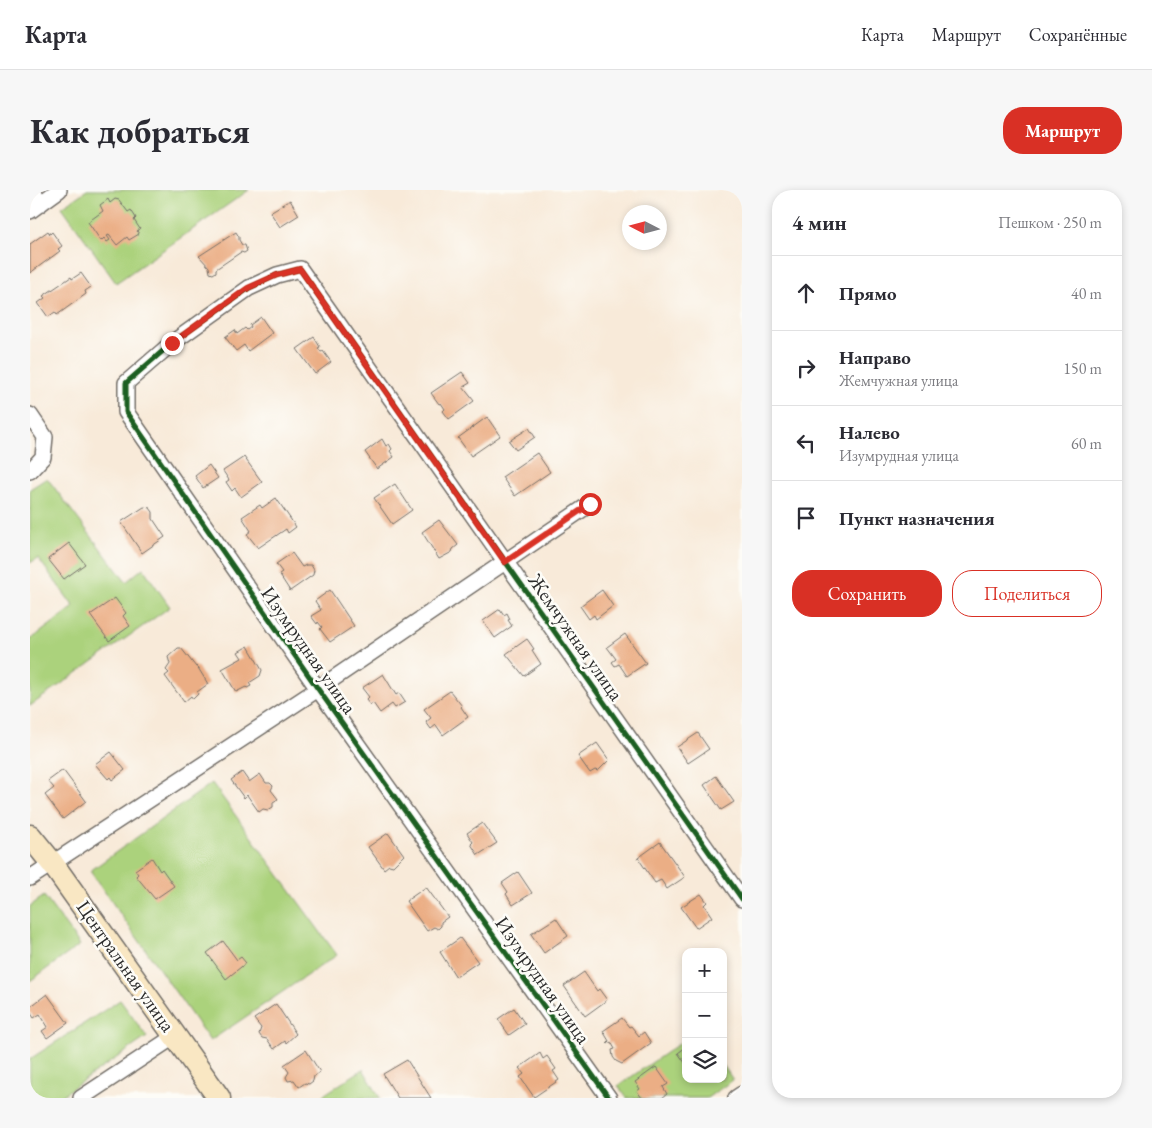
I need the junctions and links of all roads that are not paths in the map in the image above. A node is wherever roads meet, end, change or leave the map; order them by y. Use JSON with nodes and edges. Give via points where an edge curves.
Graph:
{"nodes":[{"id":1,"x":32,"y":190,"type":"edge"},
{"id":2,"x":59,"y":190,"type":"edge"},
{"id":3,"x":36,"y":207,"type":"edge"},
{"id":4,"x":300,"y":269,"type":"joint"},
{"id":5,"x":30,"y":415,"type":"edge"},
{"id":6,"x":30,"y":471,"type":"edge"},
{"id":7,"x":590,"y":504,"type":"dead end"},
{"id":8,"x":505,"y":562,"type":"junction"},
{"id":9,"x":318,"y":689,"type":"junction"},
{"id":10,"x":30,"y":836,"type":"edge"},
{"id":11,"x":52,"y":863,"type":"junction"},
{"id":12,"x":30,"y":878,"type":"edge"},
{"id":13,"x":742,"y":899,"type":"edge"},
{"id":14,"x":175,"y":1036,"type":"junction"},
{"id":15,"x":742,"y":1094,"type":"edge"},
{"id":16,"x":81,"y":1098,"type":"edge"},
{"id":17,"x":219,"y":1098,"type":"edge"},
{"id":18,"x":609,"y":1098,"type":"edge"},
{"id":19,"x":736,"y":1098,"type":"edge"}],
"edges":[{"from":1,"to":3,"type":"street"},
{"from":2,"to":3,"type":"street"},
{"from":4,"to":8,"type":"street","name":"Жемчужная улица"},
{"from":4,"to":9,"type":"street","name":"Изумрудная улица","via":[[248,288],[172,343],[126,383],[126,412]]},
{"from":5,"to":6,"type":"street","via":[[45,437],[43,457]]},
{"from":7,"to":8,"type":"street"},
{"from":8,"to":9,"type":"street"},
{"from":8,"to":13,"type":"street","name":"Жемчужная улица"},
{"from":9,"to":11,"type":"street"},
{"from":9,"to":18,"type":"street","name":"Изумрудная улица"},
{"from":10,"to":11,"type":"main road","name":"Центральная улица"},
{"from":11,"to":12,"type":"street"},
{"from":11,"to":14,"type":"main road","name":"Центральная улица"},
{"from":14,"to":16,"type":"street"},
{"from":14,"to":17,"type":"main road","name":"Центральная улица"},
{"from":15,"to":19,"type":"street"}]}
